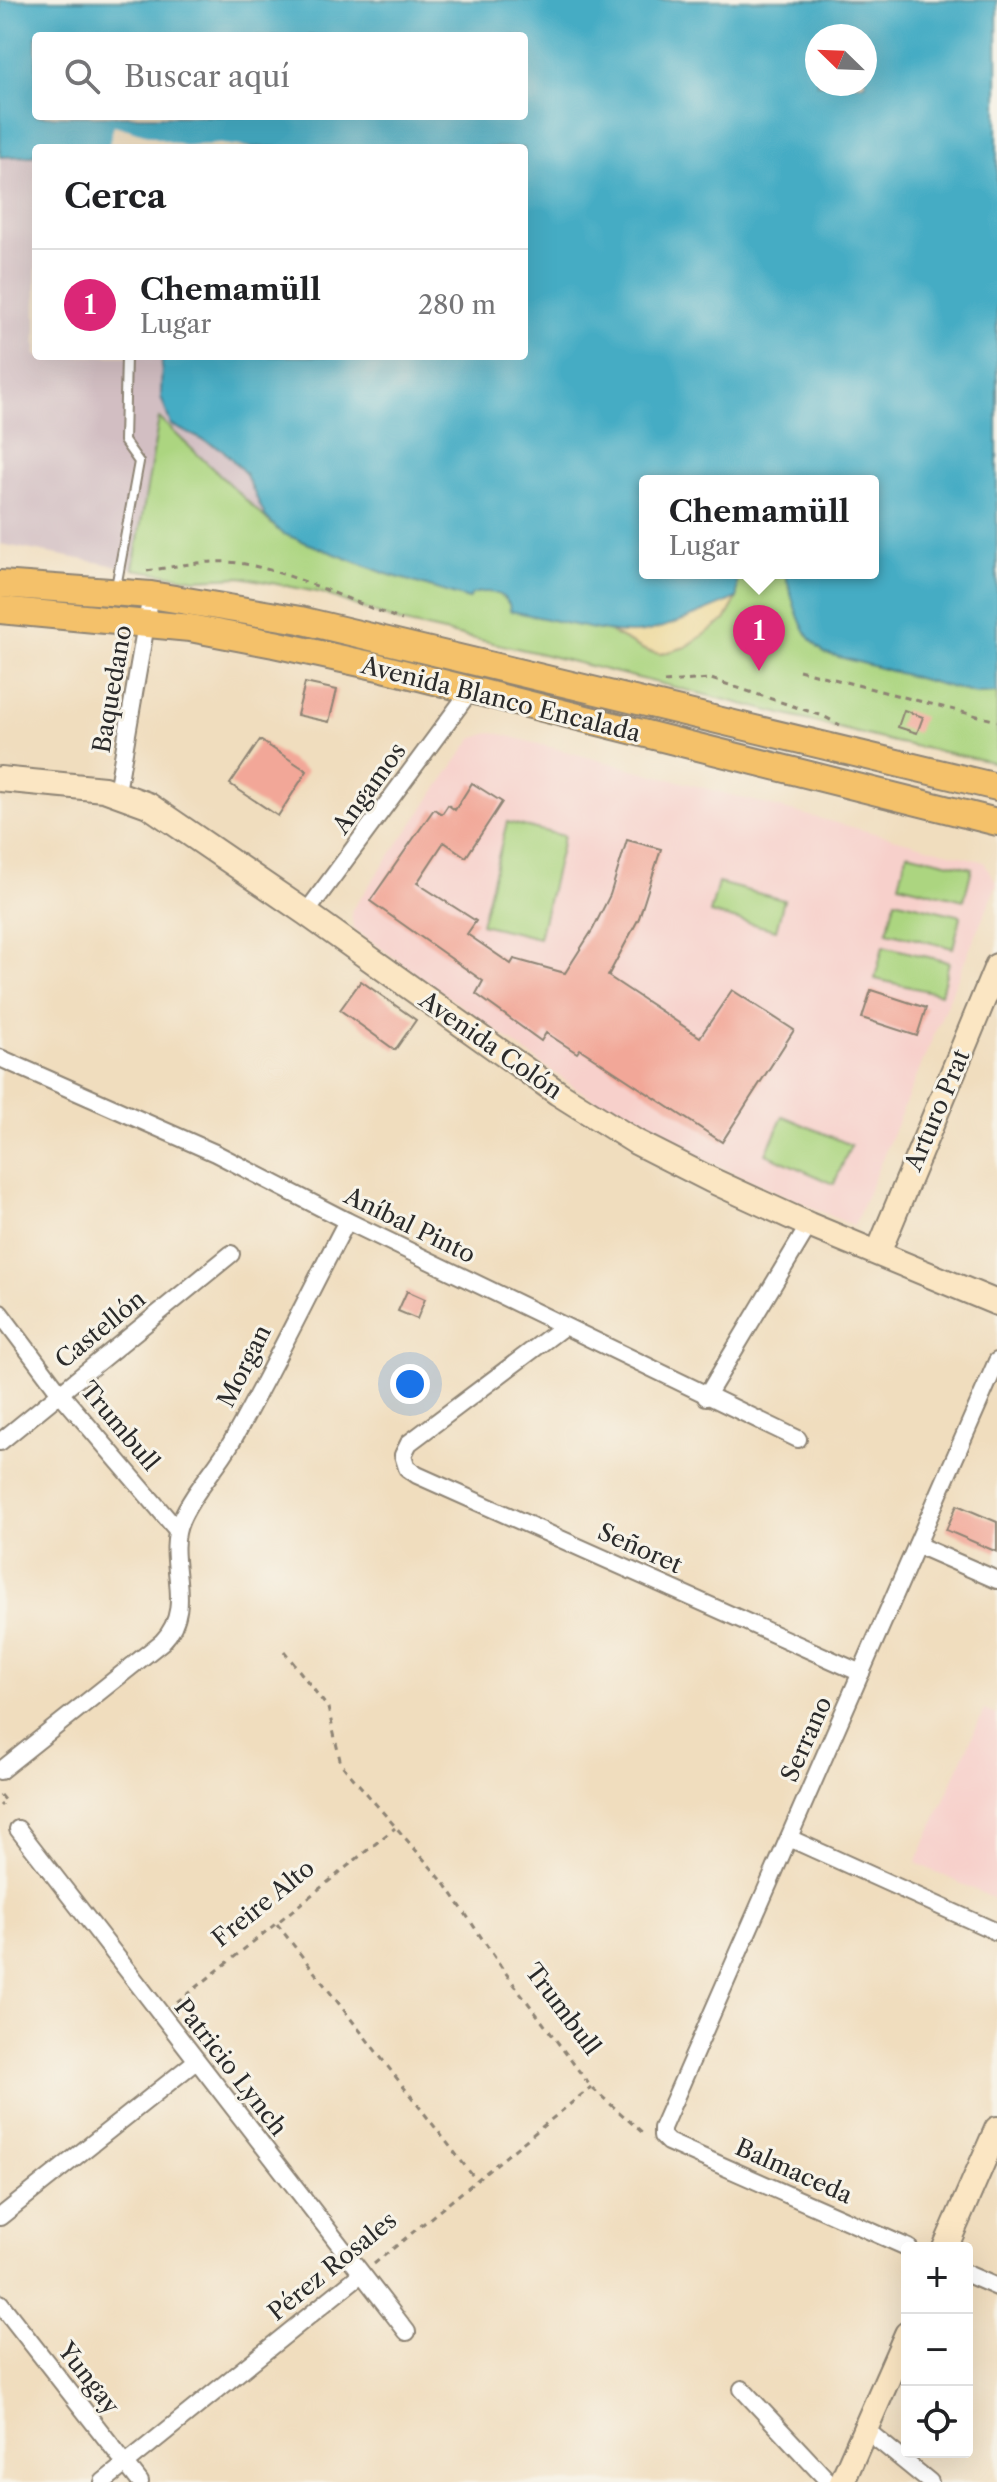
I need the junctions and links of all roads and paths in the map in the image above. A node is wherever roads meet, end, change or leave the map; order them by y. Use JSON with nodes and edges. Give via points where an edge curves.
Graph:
{"nodes":[{"id":1,"x":126,"y":360,"type":"edge"},
{"id":2,"x":0,"y":584,"type":"edge"},
{"id":3,"x":116,"y":592,"type":"junction"},
{"id":4,"x":151,"y":595,"type":"junction"},
{"id":5,"x":0,"y":610,"type":"edge"},
{"id":6,"x":148,"y":623,"type":"junction"},
{"id":7,"x":799,"y":670,"type":"dead end"},
{"id":8,"x":470,"y":691,"type":"junction"},
{"id":9,"x":997,"y":721,"type":"edge"},
{"id":10,"x":0,"y":779,"type":"edge"},
{"id":11,"x":997,"y":787,"type":"edge"},
{"id":12,"x":117,"y":792,"type":"junction"},
{"id":13,"x":997,"y":822,"type":"edge"},
{"id":14,"x":306,"y":913,"type":"junction"},
{"id":15,"x":997,"y":966,"type":"edge"},
{"id":16,"x":0,"y":1058,"type":"edge"},
{"id":17,"x":347,"y":1221,"type":"junction"},
{"id":18,"x":809,"y":1225,"type":"junction"},
{"id":19,"x":878,"y":1253,"type":"junction"},
{"id":20,"x":231,"y":1254,"type":"dead end"},
{"id":21,"x":997,"y":1303,"type":"edge"},
{"id":22,"x":0,"y":1313,"type":"edge"},
{"id":23,"x":563,"y":1327,"type":"junction"},
{"id":24,"x":997,"y":1361,"type":"edge"},
{"id":25,"x":60,"y":1393,"type":"junction"},
{"id":26,"x":706,"y":1397,"type":"junction"},
{"id":27,"x":798,"y":1439,"type":"dead end"},
{"id":28,"x":0,"y":1442,"type":"edge"},
{"id":29,"x":177,"y":1530,"type":"junction"},
{"id":30,"x":917,"y":1545,"type":"junction"},
{"id":31,"x":997,"y":1580,"type":"edge"},
{"id":32,"x":284,"y":1651,"type":"dead end"},
{"id":33,"x":861,"y":1673,"type":"junction"},
{"id":34,"x":0,"y":1771,"type":"edge"},
{"id":35,"x":0,"y":1795,"type":"edge"},
{"id":36,"x":0,"y":1806,"type":"edge"},
{"id":37,"x":395,"y":1828,"type":"junction"},
{"id":38,"x":18,"y":1829,"type":"dead end"},
{"id":39,"x":789,"y":1838,"type":"junction"},
{"id":40,"x":277,"y":1924,"type":"junction"},
{"id":41,"x":997,"y":1932,"type":"edge"},
{"id":42,"x":161,"y":2016,"type":"junction"},
{"id":43,"x":196,"y":2061,"type":"junction"},
{"id":44,"x":591,"y":2087,"type":"junction"},
{"id":45,"x":997,"y":2129,"type":"edge"},
{"id":46,"x":662,"y":2136,"type":"junction"},
{"id":47,"x":476,"y":2180,"type":"junction"},
{"id":48,"x":0,"y":2217,"type":"edge"},
{"id":49,"x":948,"y":2242,"type":"edge"},
{"id":50,"x":901,"y":2244,"type":"edge"},
{"id":51,"x":361,"y":2274,"type":"junction"},
{"id":52,"x":973,"y":2277,"type":"edge"},
{"id":53,"x":997,"y":2287,"type":"edge"},
{"id":54,"x":0,"y":2303,"type":"edge"},
{"id":55,"x":407,"y":2332,"type":"dead end"},
{"id":56,"x":901,"y":2348,"type":"edge"},
{"id":57,"x":742,"y":2389,"type":"dead end"},
{"id":58,"x":865,"y":2429,"type":"junction"},
{"id":59,"x":126,"y":2463,"type":"junction"},
{"id":60,"x":103,"y":2482,"type":"edge"},
{"id":61,"x":140,"y":2482,"type":"edge"},
{"id":62,"x":829,"y":2482,"type":"edge"},
{"id":63,"x":842,"y":2482,"type":"edge"},
{"id":64,"x":930,"y":2482,"type":"edge"}],
"edges":[{"from":1,"to":3,"type":"lane","via":[[124,441],[139,462]]},
{"from":2,"to":3,"type":"main road","name":"Avenida Blanco Encalada"},
{"from":3,"to":4,"type":"main road","name":"Avenida Blanco Encalada"},
{"from":4,"to":6,"type":"street","name":"Baquedano"},
{"from":4,"to":11,"type":"main road","name":"Avenida Blanco Encalada","via":[[365,634]]},
{"from":5,"to":6,"type":"main road","name":"Avenida Blanco Encalada"},
{"from":6,"to":8,"type":"main road","name":"Avenida Blanco Encalada","via":[[274,644]]},
{"from":6,"to":12,"type":"street","name":"Baquedano"},
{"from":7,"to":9,"type":"path"},
{"from":8,"to":13,"type":"main road","name":"Avenida Blanco Encalada"},
{"from":8,"to":14,"type":"street","name":"Angamos"},
{"from":10,"to":12,"type":"main road","name":"Avenida Colón"},
{"from":12,"to":14,"type":"main road","name":"Avenida Colón","via":[[163,813]]},
{"from":14,"to":18,"type":"main road","name":"Avenida Colón","via":[[596,1118],[673,1162]]},
{"from":15,"to":19,"type":"main road","name":"Arturo Prat"},
{"from":16,"to":17,"type":"street","name":"Aníbal Pinto","via":[[194,1143]]},
{"from":17,"to":23,"type":"street","name":"Aníbal Pinto"},
{"from":17,"to":29,"type":"street","name":"Morgan","via":[[242,1423]]},
{"from":18,"to":19,"type":"main road","name":"Avenida Colón"},
{"from":18,"to":26,"type":"street"},
{"from":19,"to":21,"type":"main road","name":"Avenida Colón"},
{"from":20,"to":25,"type":"street","name":"Castellón"},
{"from":22,"to":25,"type":"street","name":"Trumbull"},
{"from":23,"to":26,"type":"street","name":"Aníbal Pinto"},
{"from":23,"to":33,"type":"street","name":"Señoret","via":[[409,1443],[404,1462],[411,1472]]},
{"from":24,"to":30,"type":"street","name":"Serrano"},
{"from":25,"to":28,"type":"street","name":"Castellón"},
{"from":25,"to":29,"type":"street","name":"Trumbull"},
{"from":26,"to":27,"type":"street","name":"Aníbal Pinto"},
{"from":29,"to":34,"type":"street","via":[[180,1607],[169,1634]]},
{"from":30,"to":31,"type":"street"},
{"from":30,"to":33,"type":"street","name":"Serrano"},
{"from":32,"to":37,"type":"path","name":"Trumbull","via":[[328,1708],[341,1764]]},
{"from":33,"to":39,"type":"street","name":"Serrano"},
{"from":35,"to":36,"type":"path","via":[[5,1801]]},
{"from":37,"to":40,"type":"path","name":"Freire Alto"},
{"from":37,"to":44,"type":"path","name":"Trumbull","via":[[446,1885]]},
{"from":38,"to":42,"type":"street","name":"Patricio Lynch"},
{"from":39,"to":41,"type":"street"},
{"from":39,"to":46,"type":"street","name":"Serrano"},
{"from":40,"to":42,"type":"path","name":"Freire Alto"},
{"from":40,"to":47,"type":"path"},
{"from":42,"to":43,"type":"street","name":"Patricio Lynch"},
{"from":43,"to":48,"type":"street"},
{"from":43,"to":51,"type":"street","name":"Patricio Lynch"},
{"from":44,"to":46,"type":"path","name":"Trumbull","via":[[635,2128]]},
{"from":44,"to":47,"type":"path","name":"Pérez Rosales"},
{"from":45,"to":49,"type":"main road"},
{"from":46,"to":50,"type":"street","name":"Balmaceda"},
{"from":47,"to":51,"type":"path","name":"Pérez Rosales"},
{"from":51,"to":55,"type":"street","name":"Patricio Lynch"},
{"from":51,"to":59,"type":"street","name":"Pérez Rosales"},
{"from":52,"to":53,"type":"street"},
{"from":54,"to":59,"type":"street","name":"Yungay"},
{"from":56,"to":58,"type":"main road"},
{"from":57,"to":62,"type":"street"},
{"from":58,"to":63,"type":"main road"},
{"from":58,"to":64,"type":"street"},
{"from":59,"to":60,"type":"street","name":"Pérez Rosales"},
{"from":59,"to":61,"type":"street","name":"Yungay"}]}
